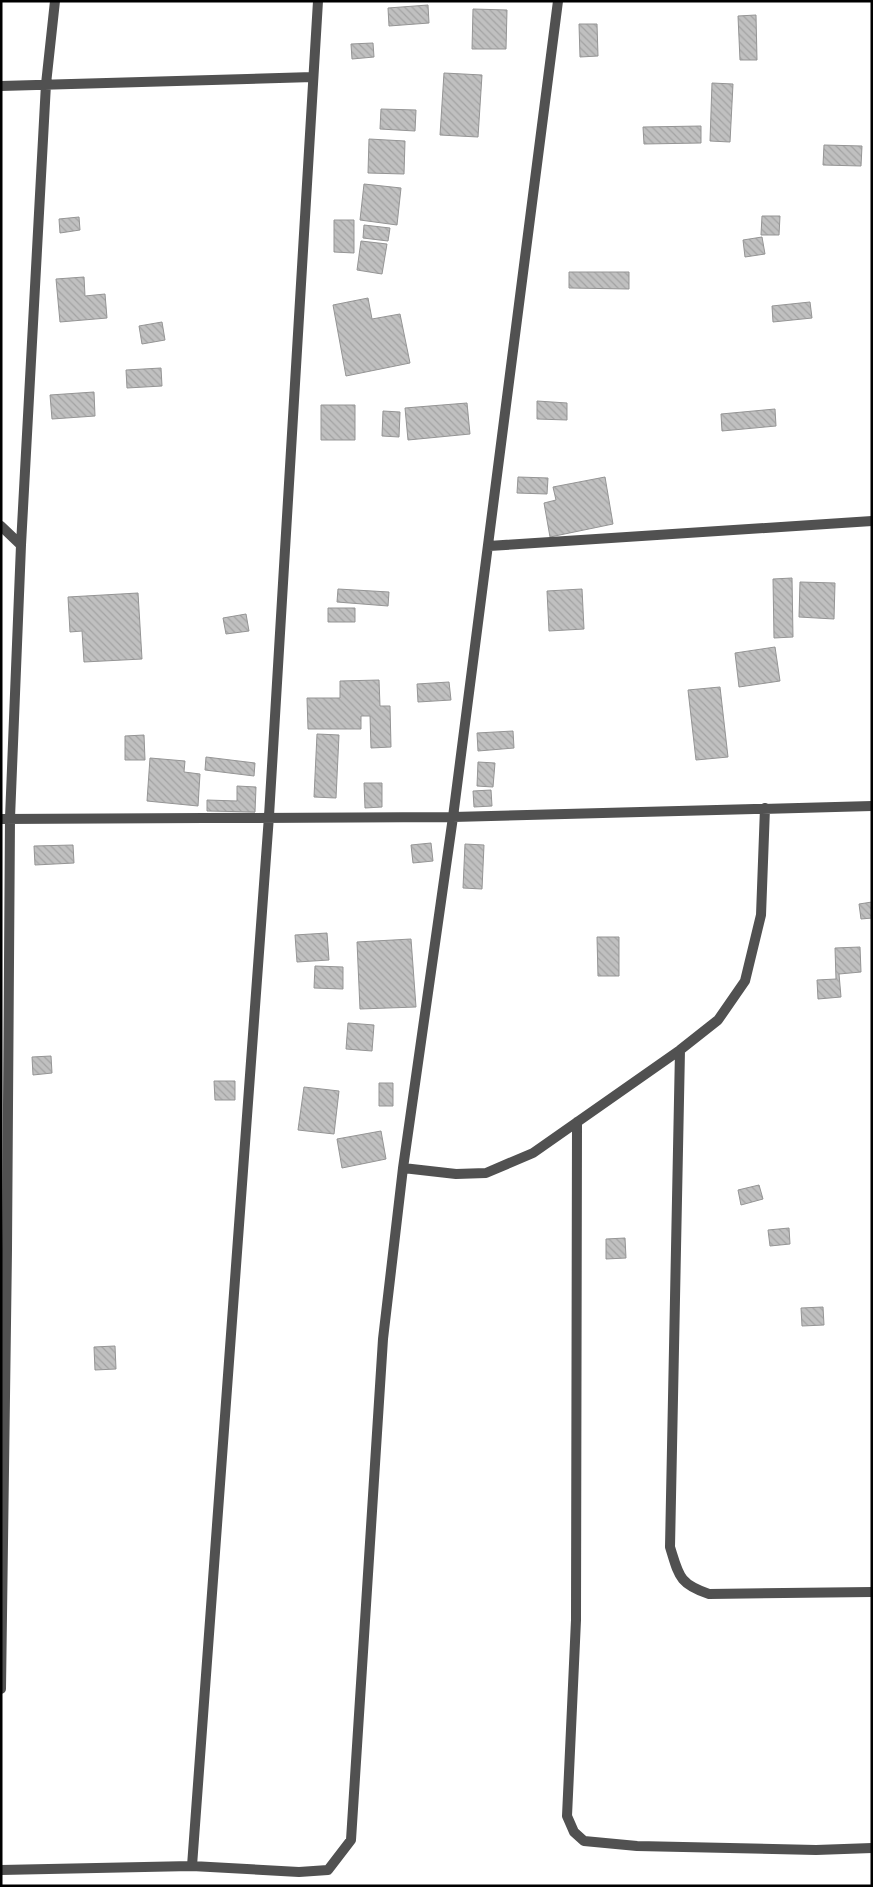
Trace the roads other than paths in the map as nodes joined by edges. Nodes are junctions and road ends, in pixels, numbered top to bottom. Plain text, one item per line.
1 (56, 1) edge
2 (318, 1) edge
3 (558, 1) edge
4 (313, 76) junction
5 (46, 84) junction
6 (1, 86) edge
7 (872, 521) edge
8 (1, 526) edge
9 (21, 545) junction
10 (489, 546) junction
11 (872, 806) edge
12 (765, 808) junction
13 (269, 816) junction
14 (453, 817) junction
15 (6, 818) edge
16 (680, 1050) junction
17 (577, 1122) junction
18 (403, 1168) junction
19 (4, 1250) edge
20 (872, 1592) edge
21 (1, 1689) edge
22 (872, 1848) edge
23 (192, 1866) junction
24 (1, 1870) edge

1 - 5 street
2 - 4 street
3 - 10 street
4 - 5 street
4 - 13 street
5 - 6 street
5 - 9 street
7 - 10 street
8 - 9 street
9 - 15 street
10 - 14 street
11 - 12 street
12 - 14 street
12 - 16 street
13 - 14 street
13 - 15 street
13 - 23 street
14 - 18 street
15 - 19 street
16 - 17 street
16 - 20 street
17 - 18 street
17 - 22 street
18 - 23 street
19 - 21 street
23 - 24 street

